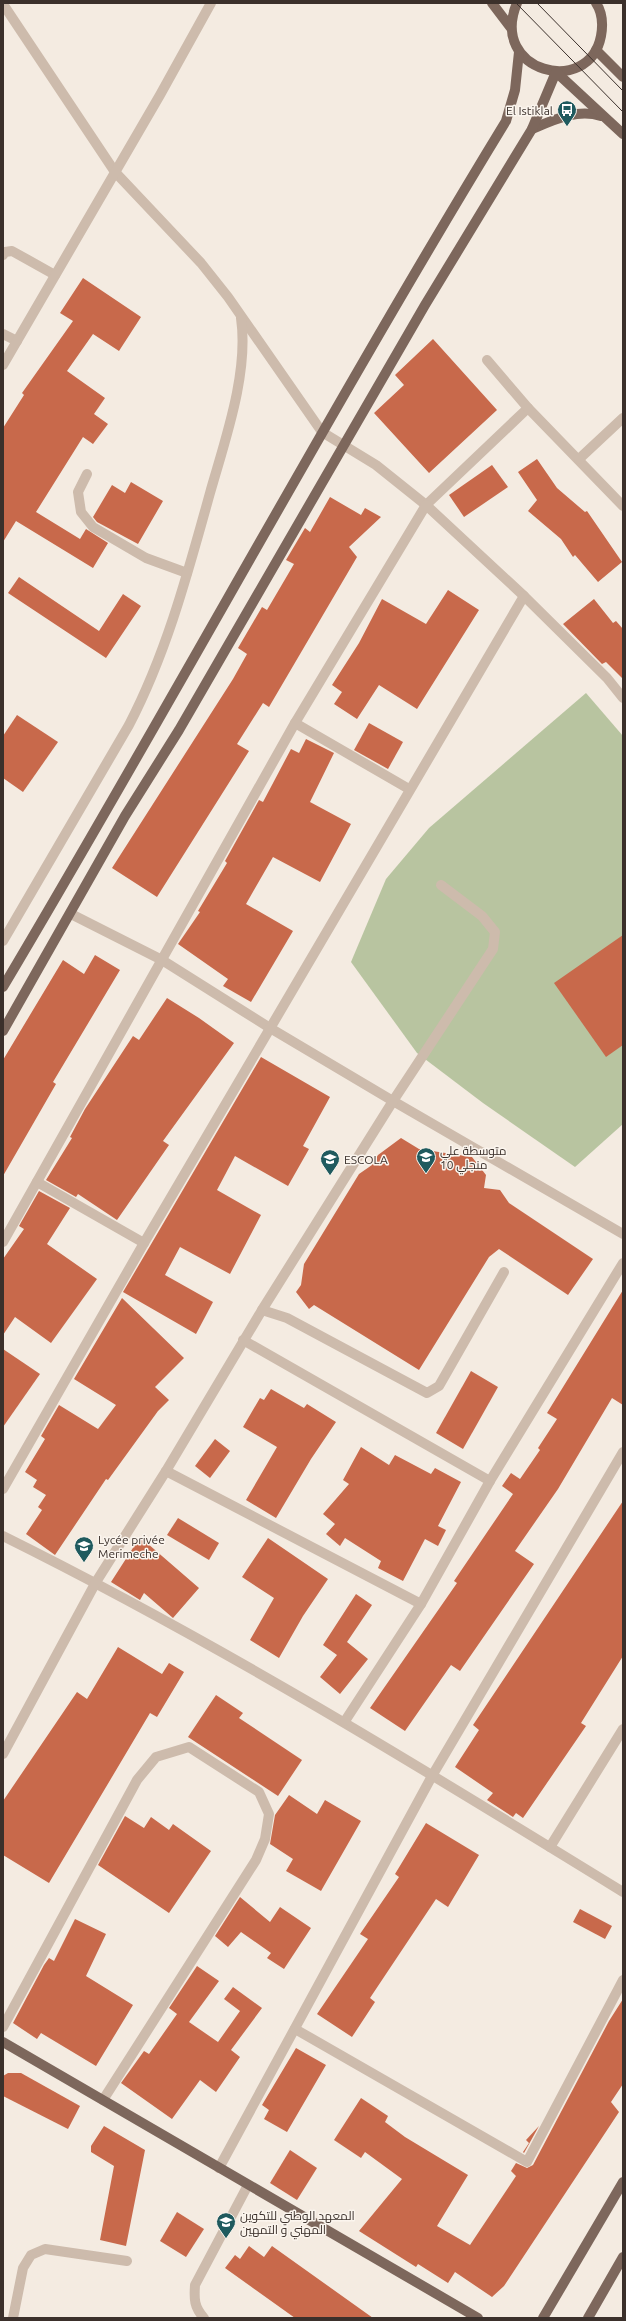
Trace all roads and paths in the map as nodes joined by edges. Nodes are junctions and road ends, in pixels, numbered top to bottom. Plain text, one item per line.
1 (211, 3) edge
2 (492, 3) edge
3 (517, 3) edge
4 (596, 3) edge
5 (3, 4) edge
6 (511, 28) junction
7 (596, 50) junction
8 (519, 52) junction
9 (556, 72) junction
10 (623, 77) edge
11 (603, 116) junction
12 (532, 129) junction
13 (623, 134) edge
14 (115, 172) junction
15 (3, 255) edge
16 (55, 276) junction
17 (241, 314) junction
18 (3, 334) edge
19 (17, 341) junction
20 (487, 360) dead end
21 (3, 365) edge
22 (528, 408) junction
23 (623, 418) edge
24 (322, 432) junction
25 (345, 446) junction
26 (579, 459) junction
27 (87, 474) dead end
28 (426, 505) junction
29 (623, 506) edge
30 (187, 573) junction
31 (524, 596) junction
32 (623, 698) edge
33 (295, 723) junction
34 (409, 789) junction
35 (441, 885) dead end
36 (71, 914) junction
37 (3, 941) edge
38 (162, 960) junction
39 (3, 987) edge
40 (270, 1028) junction
41 (3, 1031) edge
42 (393, 1101) junction
43 (37, 1182) junction
44 (623, 1234) edge
45 (3, 1242) edge
46 (144, 1243) junction
47 (623, 1263) edge
48 (504, 1272) dead end
49 (262, 1310) junction
50 (243, 1340) junction
51 (623, 1452) edge
52 (166, 1471) junction
53 (490, 1481) junction
54 (3, 1489) edge
55 (3, 1536) edge
56 (96, 1582) junction
57 (421, 1604) junction
58 (345, 1722) junction
59 (623, 1729) edge
60 (3, 1754) edge
61 (432, 1776) junction
62 (550, 1847) junction
63 (623, 1892) edge
64 (623, 1980) edge
65 (3, 2027) edge
66 (295, 2030) junction
67 (3, 2042) edge
68 (103, 2100) junction
69 (219, 2168) junction
70 (623, 2182) edge
71 (248, 2185) junction
72 (623, 2257) edge
73 (127, 2261) dead end
74 (13, 2318) edge
75 (204, 2318) edge
76 (478, 2318) edge
77 (543, 2318) edge
78 (588, 2318) edge

1 - 14 street
2 - 6 main road
3 - 6 main road
4 - 7 main road
5 - 14 street
6 - 8 main road
7 - 9 main road
7 - 10 main road
8 - 9 main road
8 - 24 main road
9 - 11 main road
9 - 12 main road
11 - 12 main road
11 - 13 main road
12 - 25 main road
14 - 16 street
14 - 17 street
15 - 16 street
16 - 19 street
17 - 24 street
17 - 30 street
18 - 19 street
19 - 21 street
20 - 22 street
22 - 26 street
22 - 28 street
23 - 26 street
24 - 25 street
24 - 39 main road
25 - 28 street
25 - 36 main road
26 - 29 street
27 - 30 street
28 - 31 street
28 - 33 street
30 - 37 street
31 - 32 street
31 - 34 street
33 - 34 street
33 - 38 street
34 - 40 street
35 - 42 street
36 - 38 street
36 - 41 main road
38 - 40 street
38 - 43 street
40 - 42 street
40 - 46 street
42 - 44 street
42 - 49 street
43 - 45 street
43 - 46 street
46 - 54 street
47 - 53 street
48 - 49 street
49 - 50 street
50 - 52 street
50 - 53 street
51 - 61 street
52 - 56 street
52 - 57 street
53 - 57 street
55 - 56 street
56 - 58 street
56 - 60 street
57 - 58 street
58 - 61 street
59 - 62 street
61 - 62 street
61 - 66 street
62 - 63 street
64 - 66 street
65 - 68 street
66 - 69 street
67 - 68 main road
68 - 69 main road
69 - 71 main road
70 - 77 main road
71 - 75 street
71 - 76 main road
72 - 78 main road
73 - 74 street

